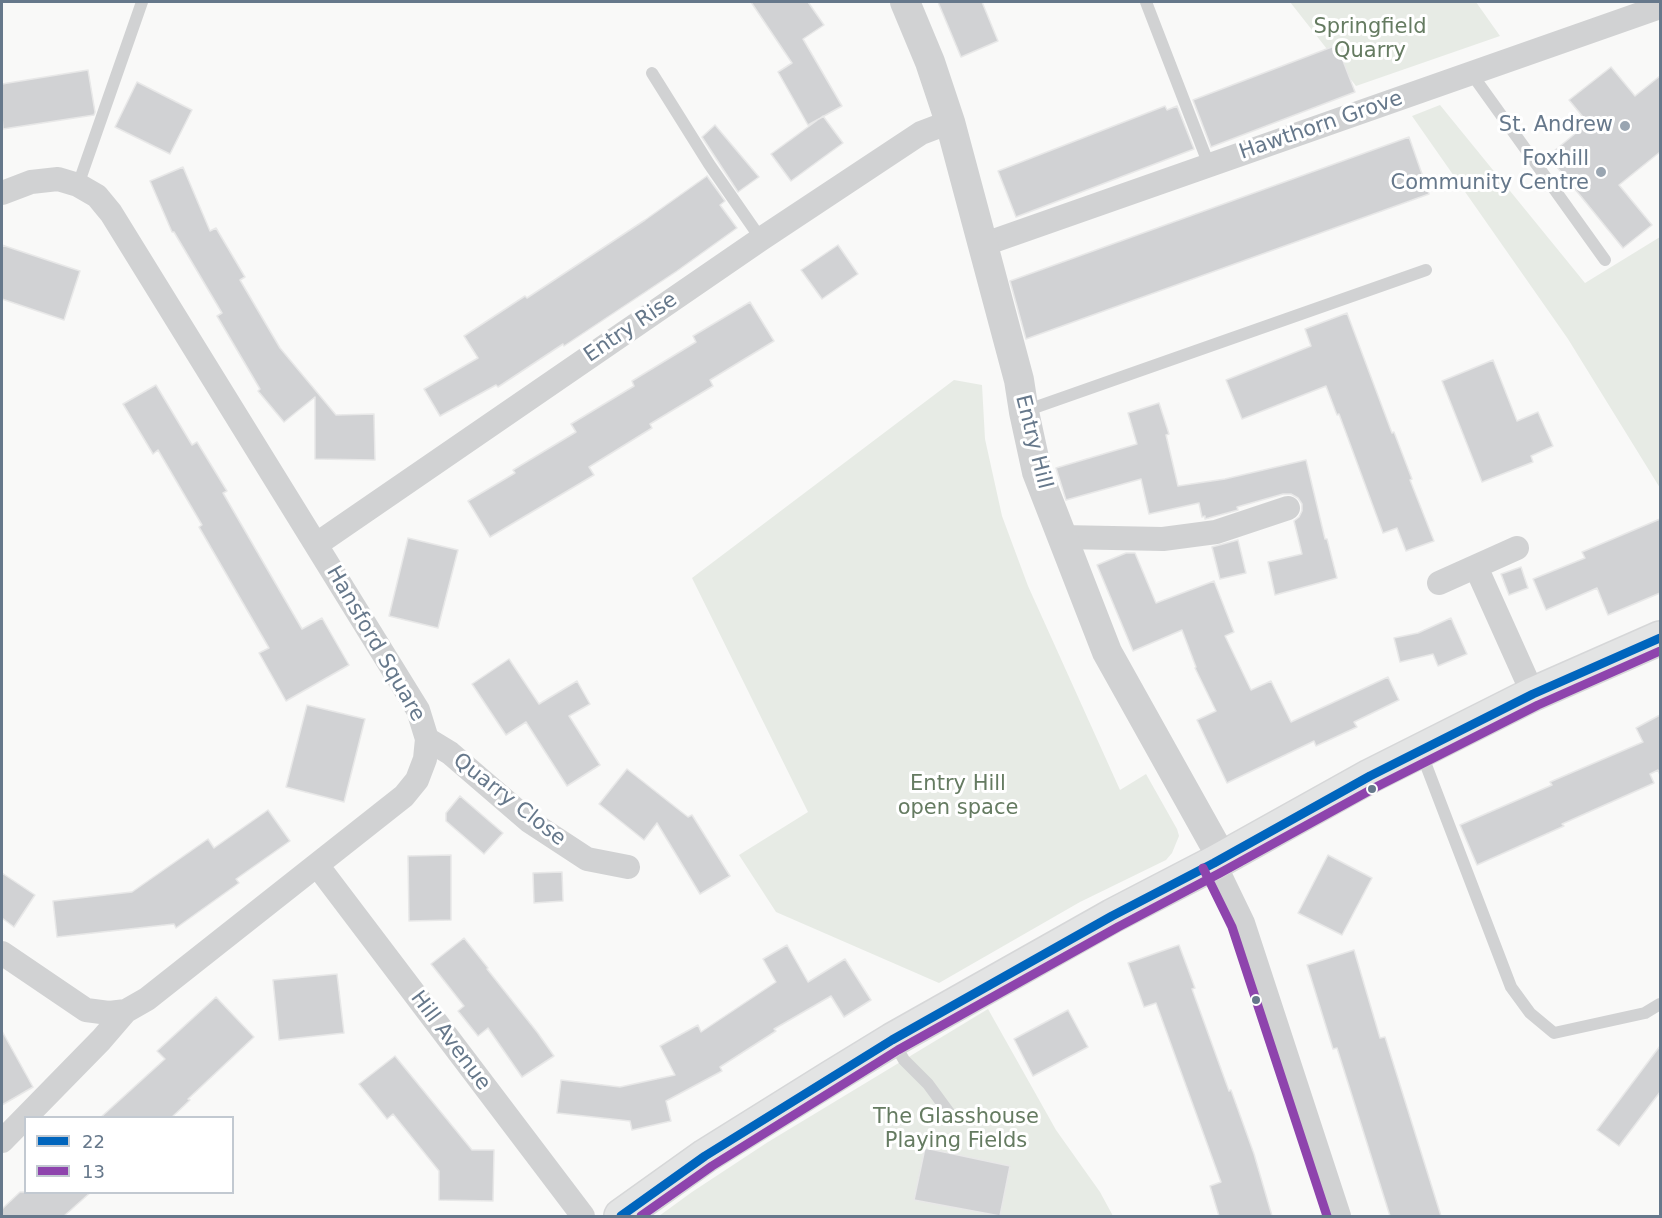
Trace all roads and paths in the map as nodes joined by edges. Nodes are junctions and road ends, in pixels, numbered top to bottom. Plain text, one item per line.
1 (142, 2) edge
2 (905, 2) edge
3 (1146, 2) edge
4 (1660, 7) edge
5 (652, 73) dead end
6 (1471, 73) junction
7 (950, 122) junction
8 (1209, 165) junction
9 (78, 184) junction
10 (2, 193) edge
11 (761, 239) junction
12 (982, 245) junction
13 (1605, 260) dead end
14 (1426, 270) dead end
15 (1024, 412) junction
16 (1288, 508) dead end
17 (1062, 537) junction
18 (317, 544) junction
19 (1517, 548) dead end
20 (1476, 567) junction
21 (1439, 584) dead end
22 (1660, 638) edge
23 (1533, 694) junction
24 (427, 739) junction
25 (1420, 751) junction
26 (1218, 861) junction
27 (317, 865) junction
28 (628, 867) dead end
29 (2, 953) edge
30 (1660, 1004) edge
31 (126, 1011) junction
32 (892, 1040) junction
33 (950, 1114) dead end
34 (27, 1116) edge
35 (24, 1119) edge
36 (2, 1141) edge
37 (584, 1216) edge
38 (621, 1216) edge
39 (1340, 1216) edge

1 - 9 lane
2 - 7 street, Entry Hill
3 - 8 lane
4 - 6 street, Hawthorn Grove
5 - 11 lane
6 - 8 street, Hawthorn Grove
6 - 13 lane
7 - 11 street, Entry Rise
7 - 12 street, Entry Hill
8 - 12 street, Hawthorn Grove
9 - 10 street, Hansford Square
9 - 18 street, Hansford Square
11 - 18 street, Entry Rise
12 - 15 street, Entry Hill
14 - 15 lane
15 - 17 street, Entry Hill
16 - 17 street
17 - 26 street, Entry Hill
18 - 24 street, Hansford Square
19 - 20 street
20 - 21 street
20 - 23 street
22 - 23 main road
23 - 25 main road
24 - 27 street, Hansford Square
24 - 28 street, Quarry Close
25 - 26 main road
25 - 30 lane
26 - 32 main road
26 - 39 street
27 - 31 street, Hansford Square
27 - 37 street, Hill Avenue
29 - 31 street
31 - 34 street
32 - 33 lane
32 - 38 main road
35 - 36 street

